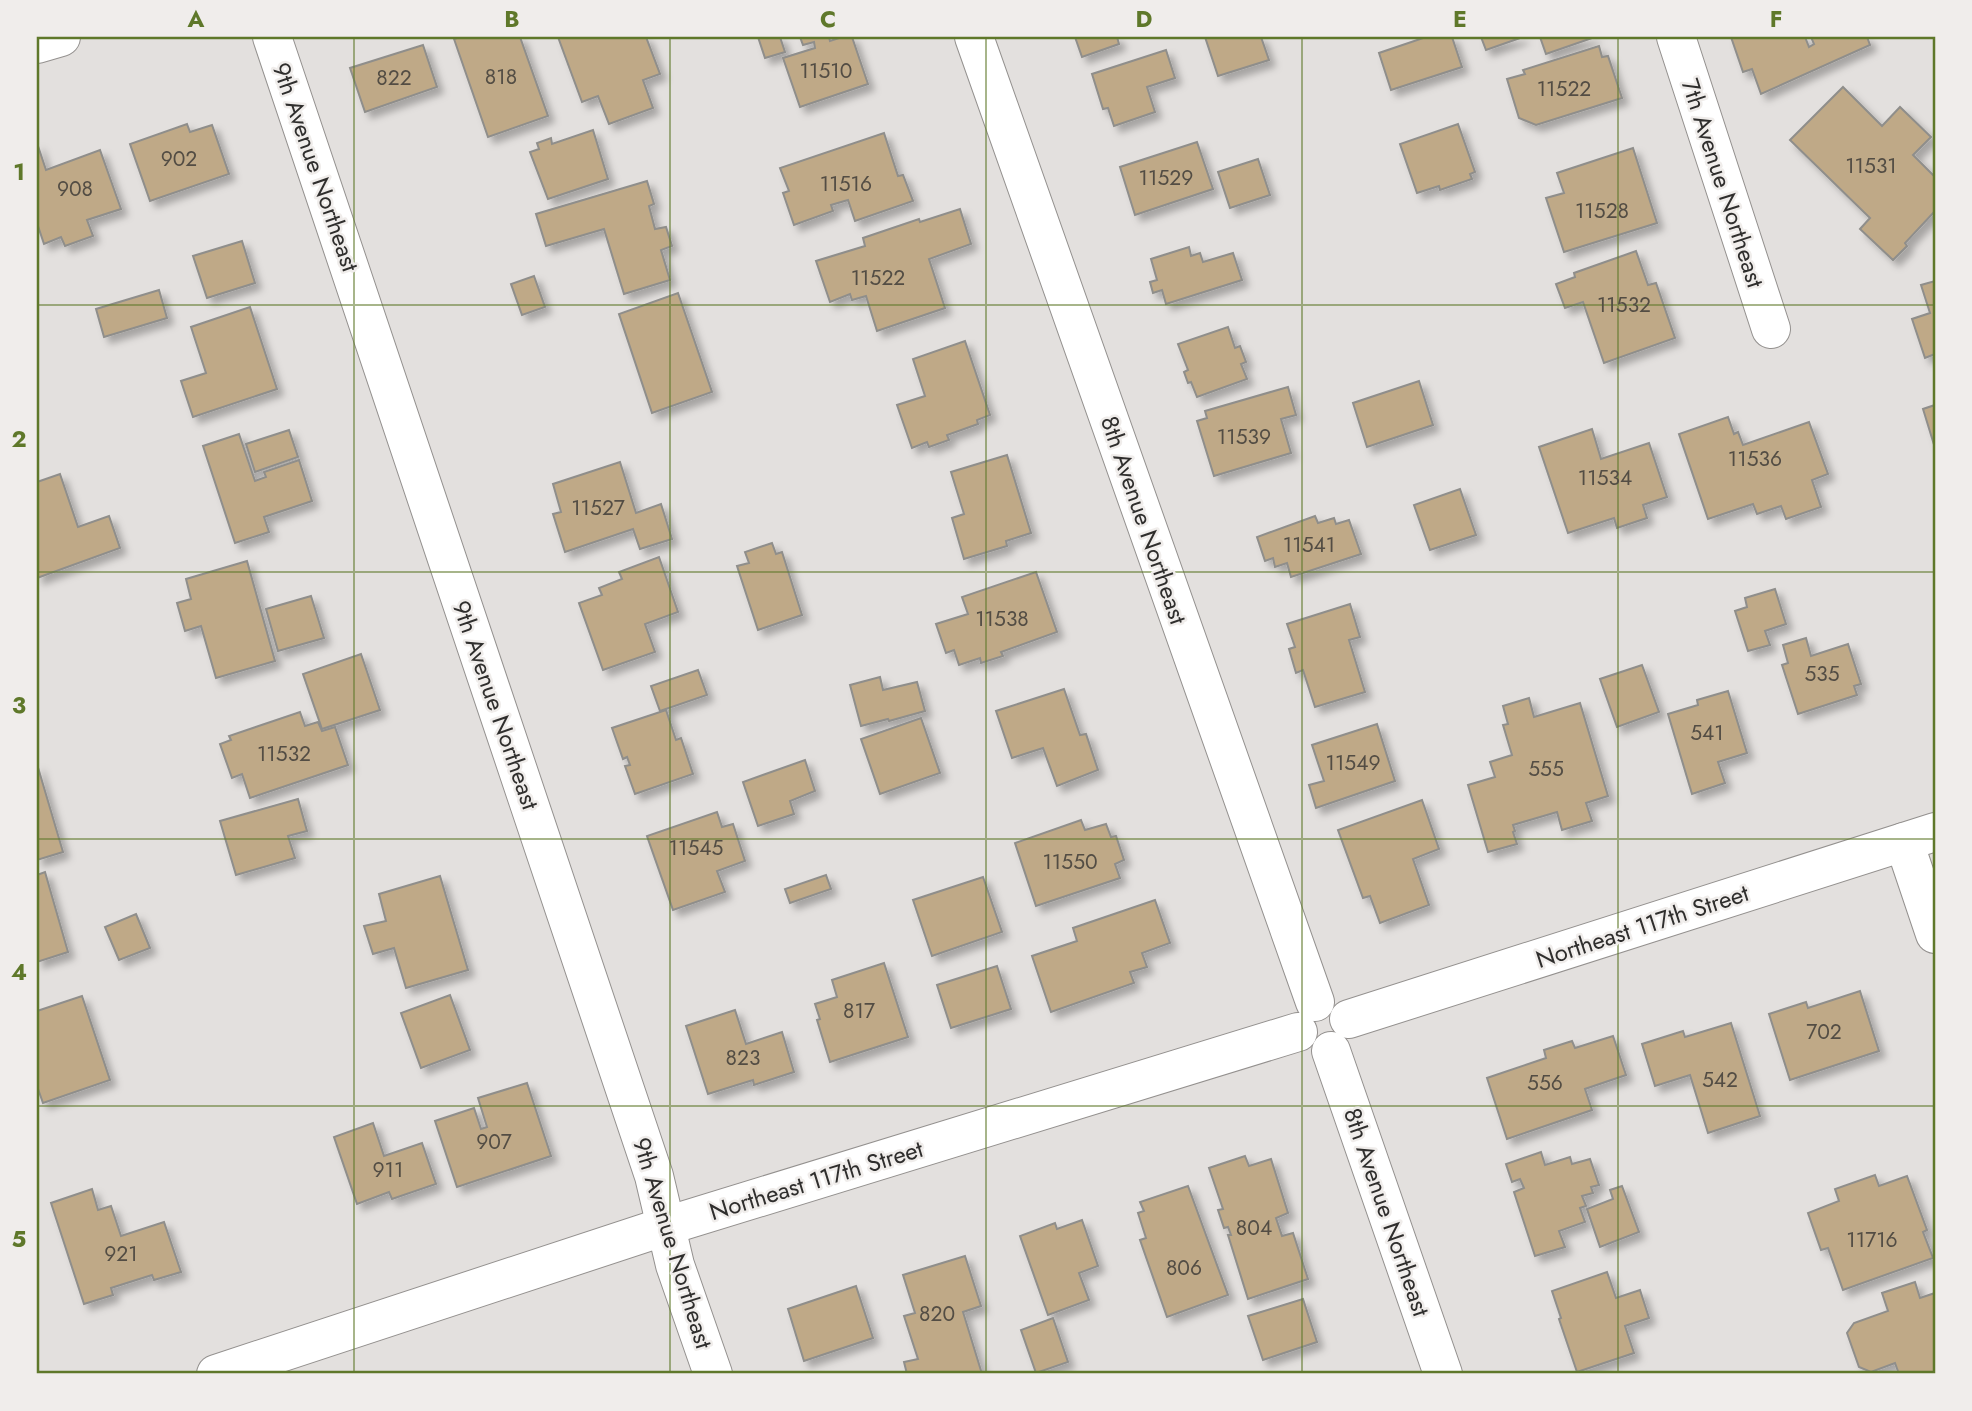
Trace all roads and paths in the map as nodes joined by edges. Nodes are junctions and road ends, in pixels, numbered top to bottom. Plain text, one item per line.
1 (61, 37) edge
2 (272, 37) edge
3 (974, 37) edge
4 (1676, 37) edge
5 (37, 44) edge
6 (1770, 329) dead end
7 (1919, 837) edge
8 (1935, 934) edge
9 (1307, 1017) junction
10 (1340, 1035) junction
11 (666, 1226) junction
12 (216, 1374) edge
13 (713, 1374) edge
14 (1443, 1374) edge

1 - 5 street
2 - 11 street, 9th Avenue Northeast
3 - 9 street, 8th Avenue Northeast
4 - 6 street, 7th Avenue Northeast
7 - 8 street
7 - 10 street, Northeast 117th Street
9 - 10 street
9 - 11 street, Northeast 117th Street
10 - 14 street, 8th Avenue Northeast
11 - 12 street, Northeast 117th Street
11 - 13 street, 9th Avenue Northeast

